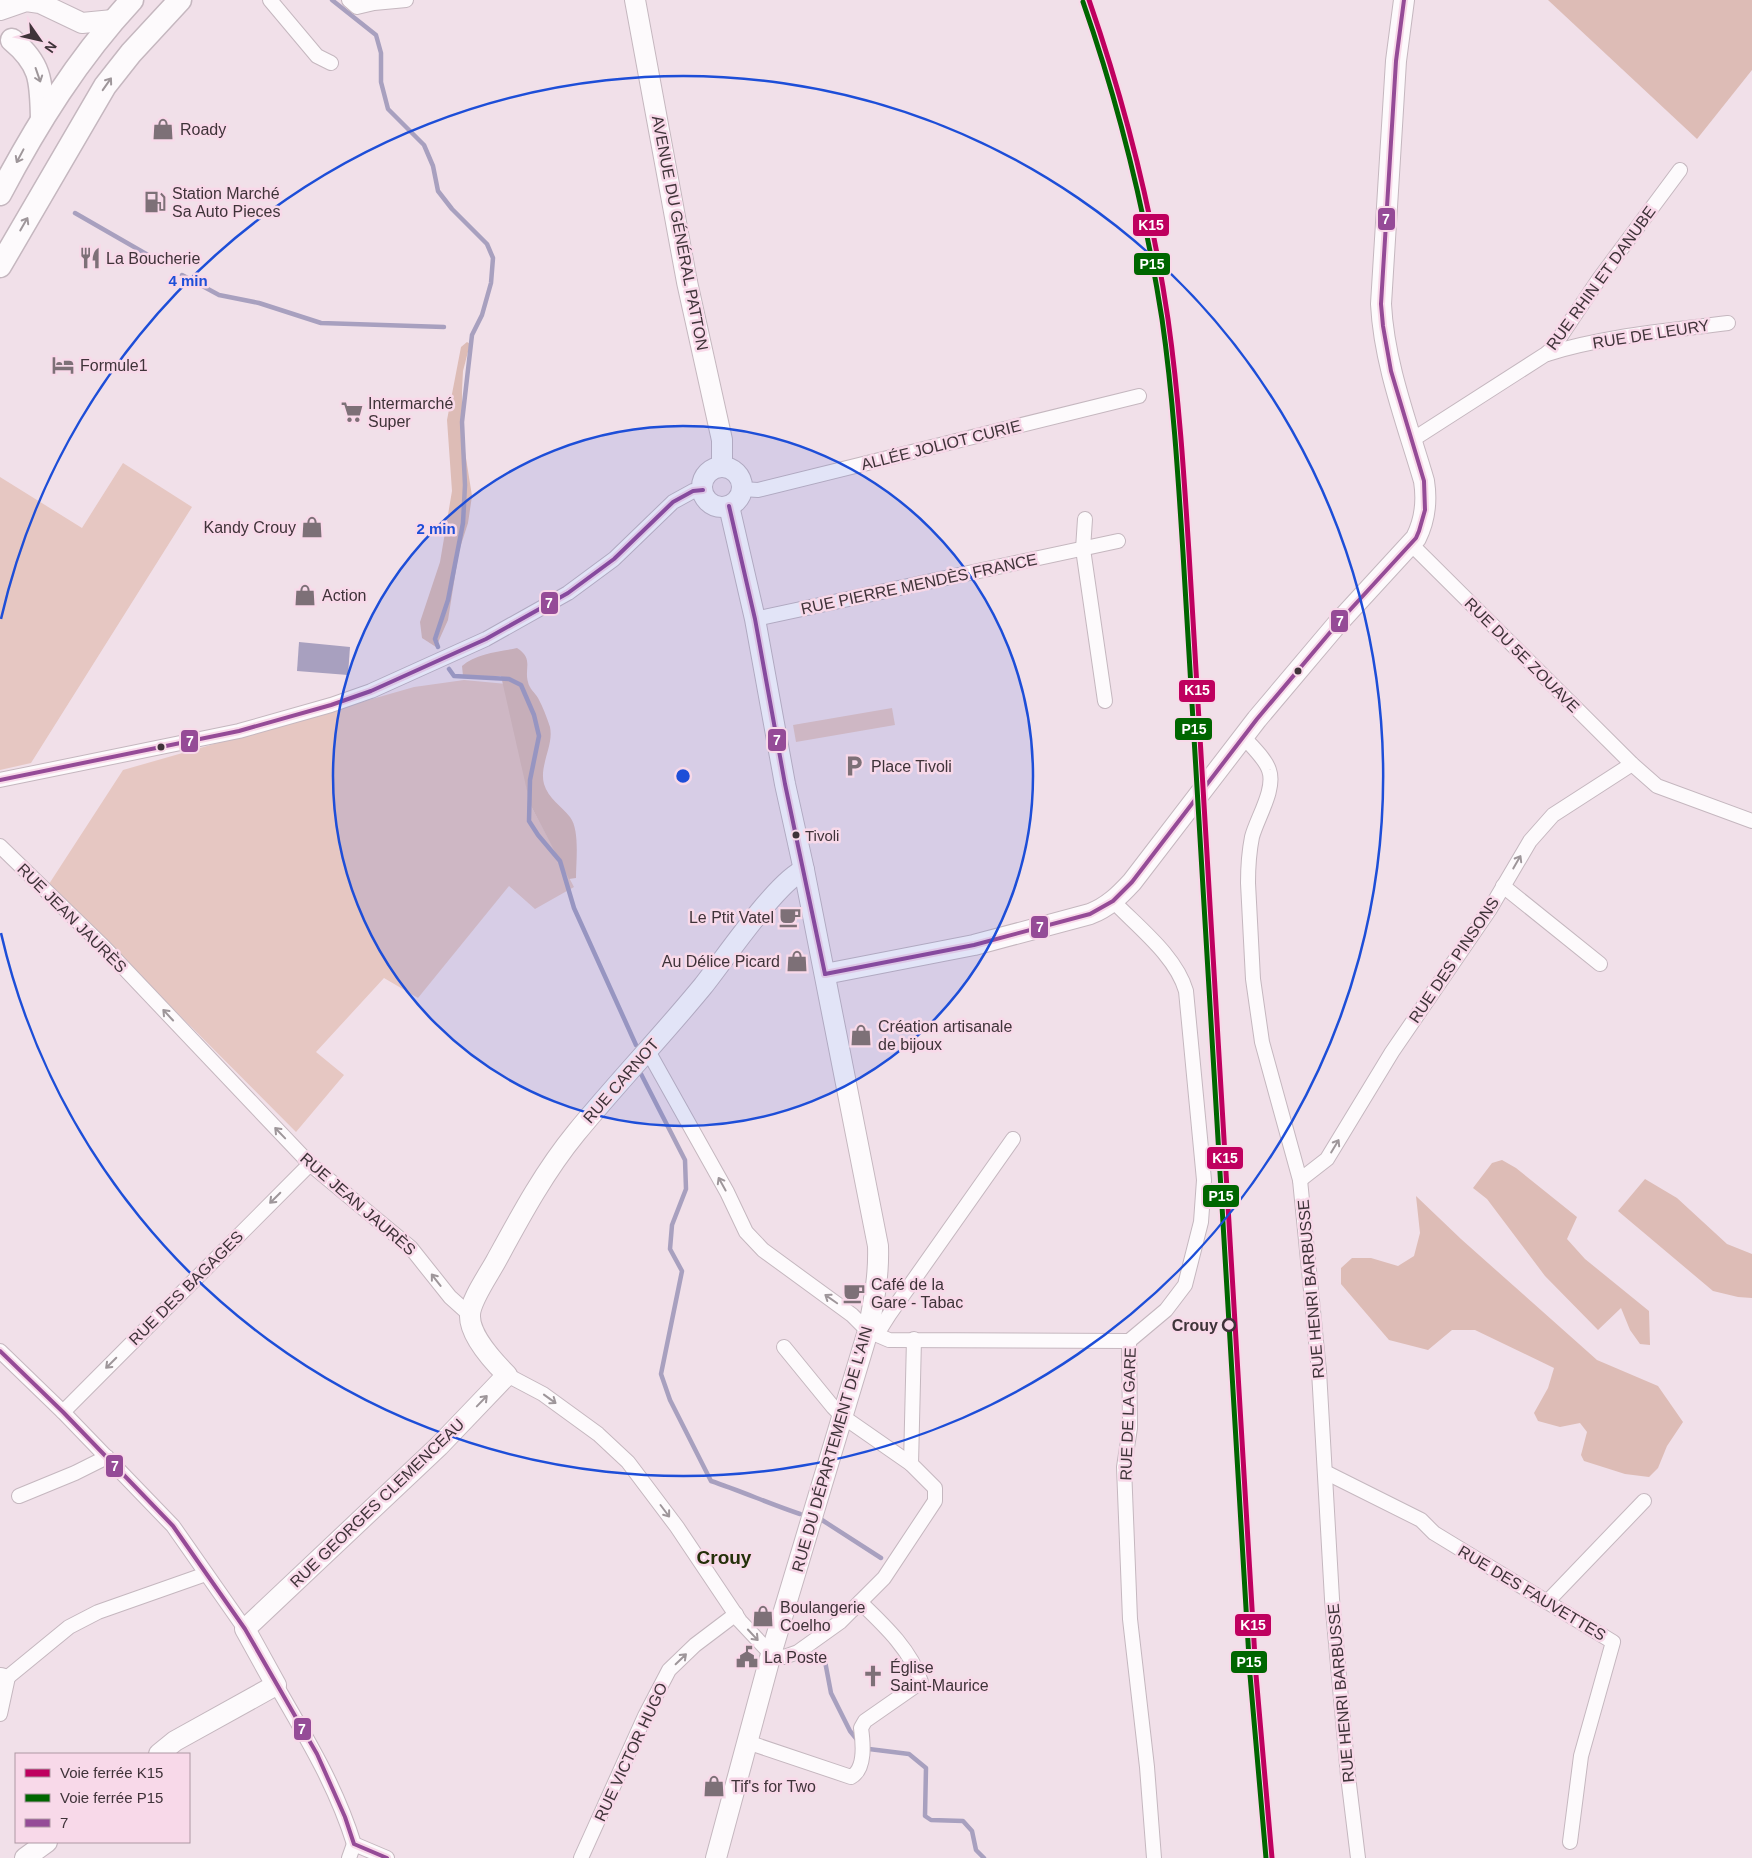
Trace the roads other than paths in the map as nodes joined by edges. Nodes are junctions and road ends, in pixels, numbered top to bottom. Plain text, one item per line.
1 (132, 0) edge
2 (180, 0) edge
3 (270, 0) edge
4 (350, 0) edge
5 (406, 0) edge
6 (635, 0) edge
7 (1404, 0) edge
8 (376, 2) edge
9 (0, 10) edge
10 (113, 20) junction
11 (6, 38) edge
12 (331, 62) dead end
13 (42, 119) junction
14 (1680, 170) dead end
15 (0, 194) edge
16 (0, 266) edge
17 (1728, 322) dead end
18 (1546, 354) junction
19 (1139, 396) dead end
20 (1412, 440) junction
21 (722, 467) junction
22 (742, 489) junction
23 (703, 490) junction
24 (729, 506) junction
25 (1085, 519) dead end
26 (1118, 541) dead end
27 (1412, 545) junction
28 (1083, 549) junction
29 (755, 619) junction
30 (1105, 701) dead end
31 (1244, 736) junction
32 (1632, 764) junction
33 (0, 780) edge
34 (1752, 821) edge
35 (0, 846) edge
36 (804, 870) junction
37 (1504, 886) junction
38 (1113, 902) junction
39 (1600, 964) dead end
40 (825, 974) junction
41 (648, 1051) junction
42 (1013, 1139) dead end
43 (310, 1164) junction
44 (1300, 1180) junction
45 (470, 1315) junction
46 (872, 1332) junction
47 (914, 1339) junction
48 (1129, 1341) junction
49 (784, 1347) dead end
50 (0, 1351) edge
51 (507, 1375) junction
52 (63, 1412) junction
53 (842, 1416) junction
54 (107, 1457) junction
55 (911, 1464) junction
56 (1325, 1472) junction
57 (20, 1496) dead end
58 (1644, 1501) dead end
59 (206, 1574) junction
60 (860, 1602) junction
61 (1546, 1602) junction
62 (736, 1614) junction
63 (245, 1629) junction
64 (771, 1654) junction
65 (4, 1676) edge
66 (276, 1685) junction
67 (0, 1714) edge
68 (747, 1742) junction
69 (160, 1753) edge
70 (1570, 1842) dead end
71 (45, 1843) edge
72 (354, 1844) junction
73 (25, 1858) edge
74 (348, 1858) edge
75 (387, 1858) edge
76 (582, 1858) edge
77 (716, 1858) edge
78 (1154, 1858) edge
79 (1358, 1858) edge

1 - 10 main road
16 -> 2 main road
3 - 12 street
4 - 8 street
5 - 8 street
6 - 21 main road, AVENUE DU GÉNÉRAL PATTON
7 - 20 main road
9 - 10 main road
10 - 13 main road
11 -> 13 main road
13 -> 15 main road
14 - 18 street, RUE RHIN ET DANUBE
17 - 18 street, RUE DE LEURY
18 - 20 street, RUE RHIN ET DANUBE
19 - 22 street, ALLÉE JOLIOT CURIE
20 - 27 main road
21 - 22 main road
21 - 23 main road
22 - 24 main road
23 - 24 main road
23 - 33 street
24 - 29 main road
25 - 28 street
26 - 28 street, RUE PIERRE MENDÈS FRANCE
27 - 31 main road
27 - 32 street, RUE DU 5E ZOUAVE
28 - 29 street, RUE PIERRE MENDÈS FRANCE
28 - 30 street
29 - 36 main road
31 - 38 main road
31 - 44 street, RUE HENRI BARBUSSE
32 - 34 street, RUE DU 5E ZOUAVE
37 -> 32 street, RUE DES PINSONS
43 -> 35 street, RUE JEAN JAURÈS
36 - 40 main road
36 - 41 main road, RUE CARNOT
37 - 39 street
44 -> 37 street, RUE DES PINSONS
38 - 40 main road
38 - 48 street, RUE DE LA GARE
40 - 46 main road, RUE DU DÉPARTEMENT DE L'AIN
41 - 45 main road, RUE CARNOT
46 -> 41 street
42 - 46 street
45 -> 43 street, RUE JEAN JAURÈS
43 -> 52 street, RUE DES BAGAGES
44 - 56 street, RUE HENRI BARBUSSE
45 - 51 main road
46 - 47 street
46 - 53 main road, RUE DU DÉPARTEMENT DE L'AIN
47 - 48 street
47 - 55 street
48 - 78 street, RUE DE LA GARE
49 - 53 street
50 - 52 street
51 -> 62 street
63 -> 51 main road, RUE GEORGES CLEMENCEAU
52 - 54 street
53 - 55 street
53 - 64 main road, RUE DU DÉPARTEMENT DE L'AIN
54 - 57 street
54 - 59 street
55 - 60 street
56 - 61 street, RUE DES FAUVETTES
56 - 79 street, RUE HENRI BARBUSSE
58 - 61 street
59 - 63 street
59 - 65 street
60 - 64 street
60 - 68 street
61 - 70 street, RUE DES FAUVETTES
62 -> 64 street
76 -> 62 street, RUE VICTOR HUGO
63 - 66 main road
64 - 68 main road, RUE DU DÉPARTEMENT DE L'AIN
65 - 67 street
66 - 69 main road
66 - 72 street
68 - 77 main road, RUE DU DÉPARTEMENT DE L'AIN
71 - 73 main road
72 - 74 street
72 - 75 street

